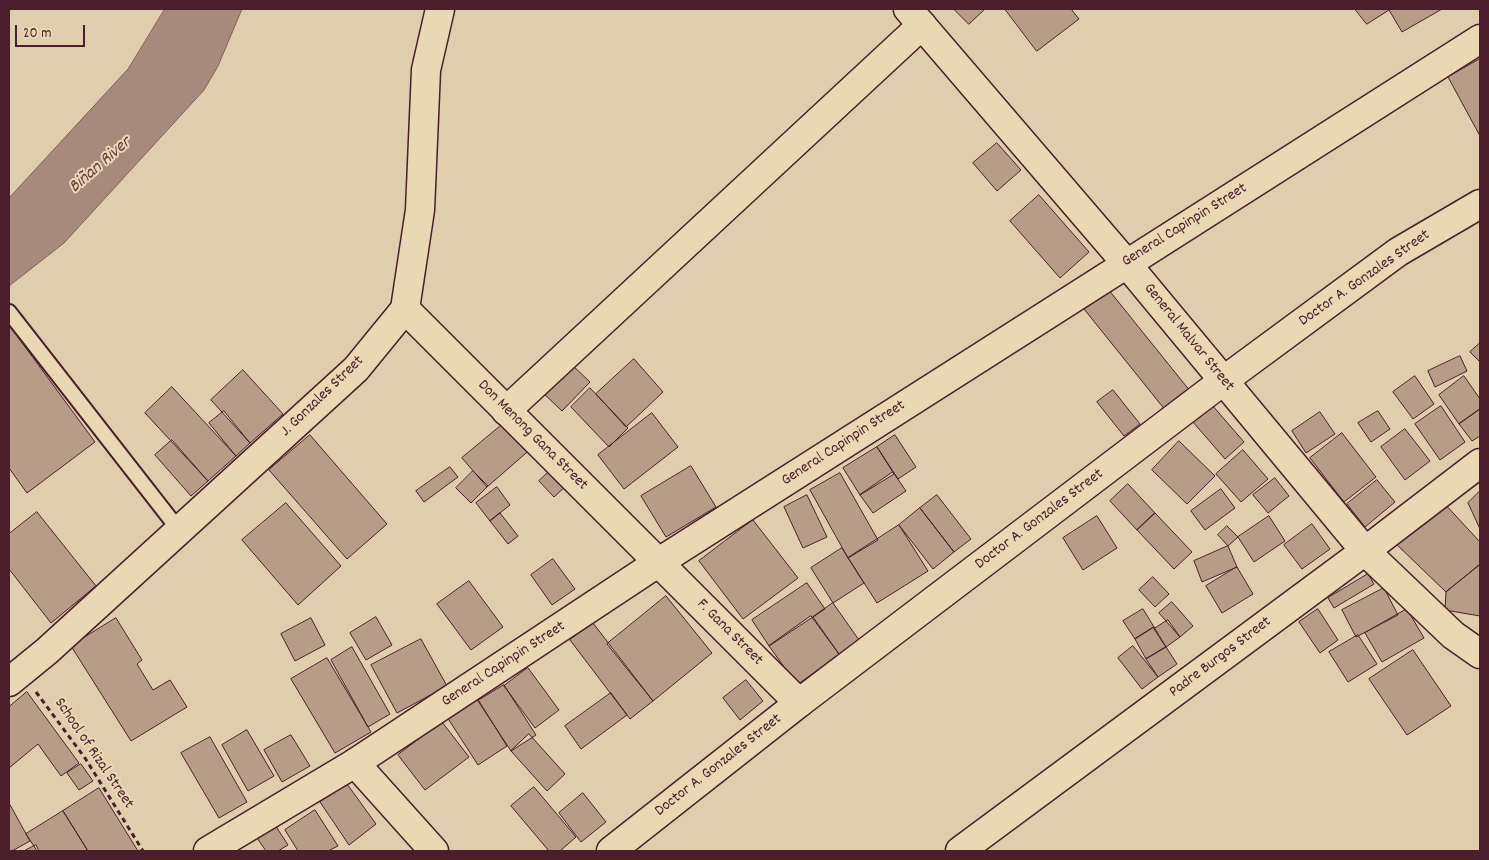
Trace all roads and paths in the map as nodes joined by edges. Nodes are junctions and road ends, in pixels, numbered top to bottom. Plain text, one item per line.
1 (440, 9) edge
2 (915, 17) edge
3 (1480, 39) edge
4 (1480, 204) edge
5 (1126, 263) junction
6 (405, 309) junction
7 (9, 312) edge
8 (1222, 380) junction
9 (506, 411) junction
10 (1480, 463) edge
11 (179, 530) junction
12 (1365, 551) junction
13 (659, 562) junction
14 (1480, 654) edge
15 (15, 677) edge
16 (799, 703) junction
17 (355, 763) junction
18 (143, 851) edge
19 (208, 851) edge
20 (434, 851) edge
21 (611, 851) edge
22 (960, 851) edge

1 - 6 street
2 - 5 street, General Malvar Street
2 - 9 street
3 - 5 street, General Capinpin Street
4 - 8 street, Doctor A. Gonzales Street
5 - 8 street, General Malvar Street
5 - 13 street, General Capinpin Street
6 - 9 street, Don Menong Gana Street
6 - 11 street, J. Gonzales Street
7 - 11 lane
8 - 12 street, General Malvar Street
8 - 16 street, Doctor A. Gonzales Street
9 - 13 street, Don Menong Gana Street
10 - 12 street, Padre Burgos Street
11 - 15 street, J. Gonzales Street
12 - 14 street, General Malvar Street
12 - 22 street, Padre Burgos Street
13 - 16 street, F. Gana Street
13 - 17 street, General Capinpin Street
15 - 18 path, School of Rizal Street
16 - 21 street, Doctor A. Gonzales Street
17 - 19 street, General Capinpin Street
17 - 20 street

